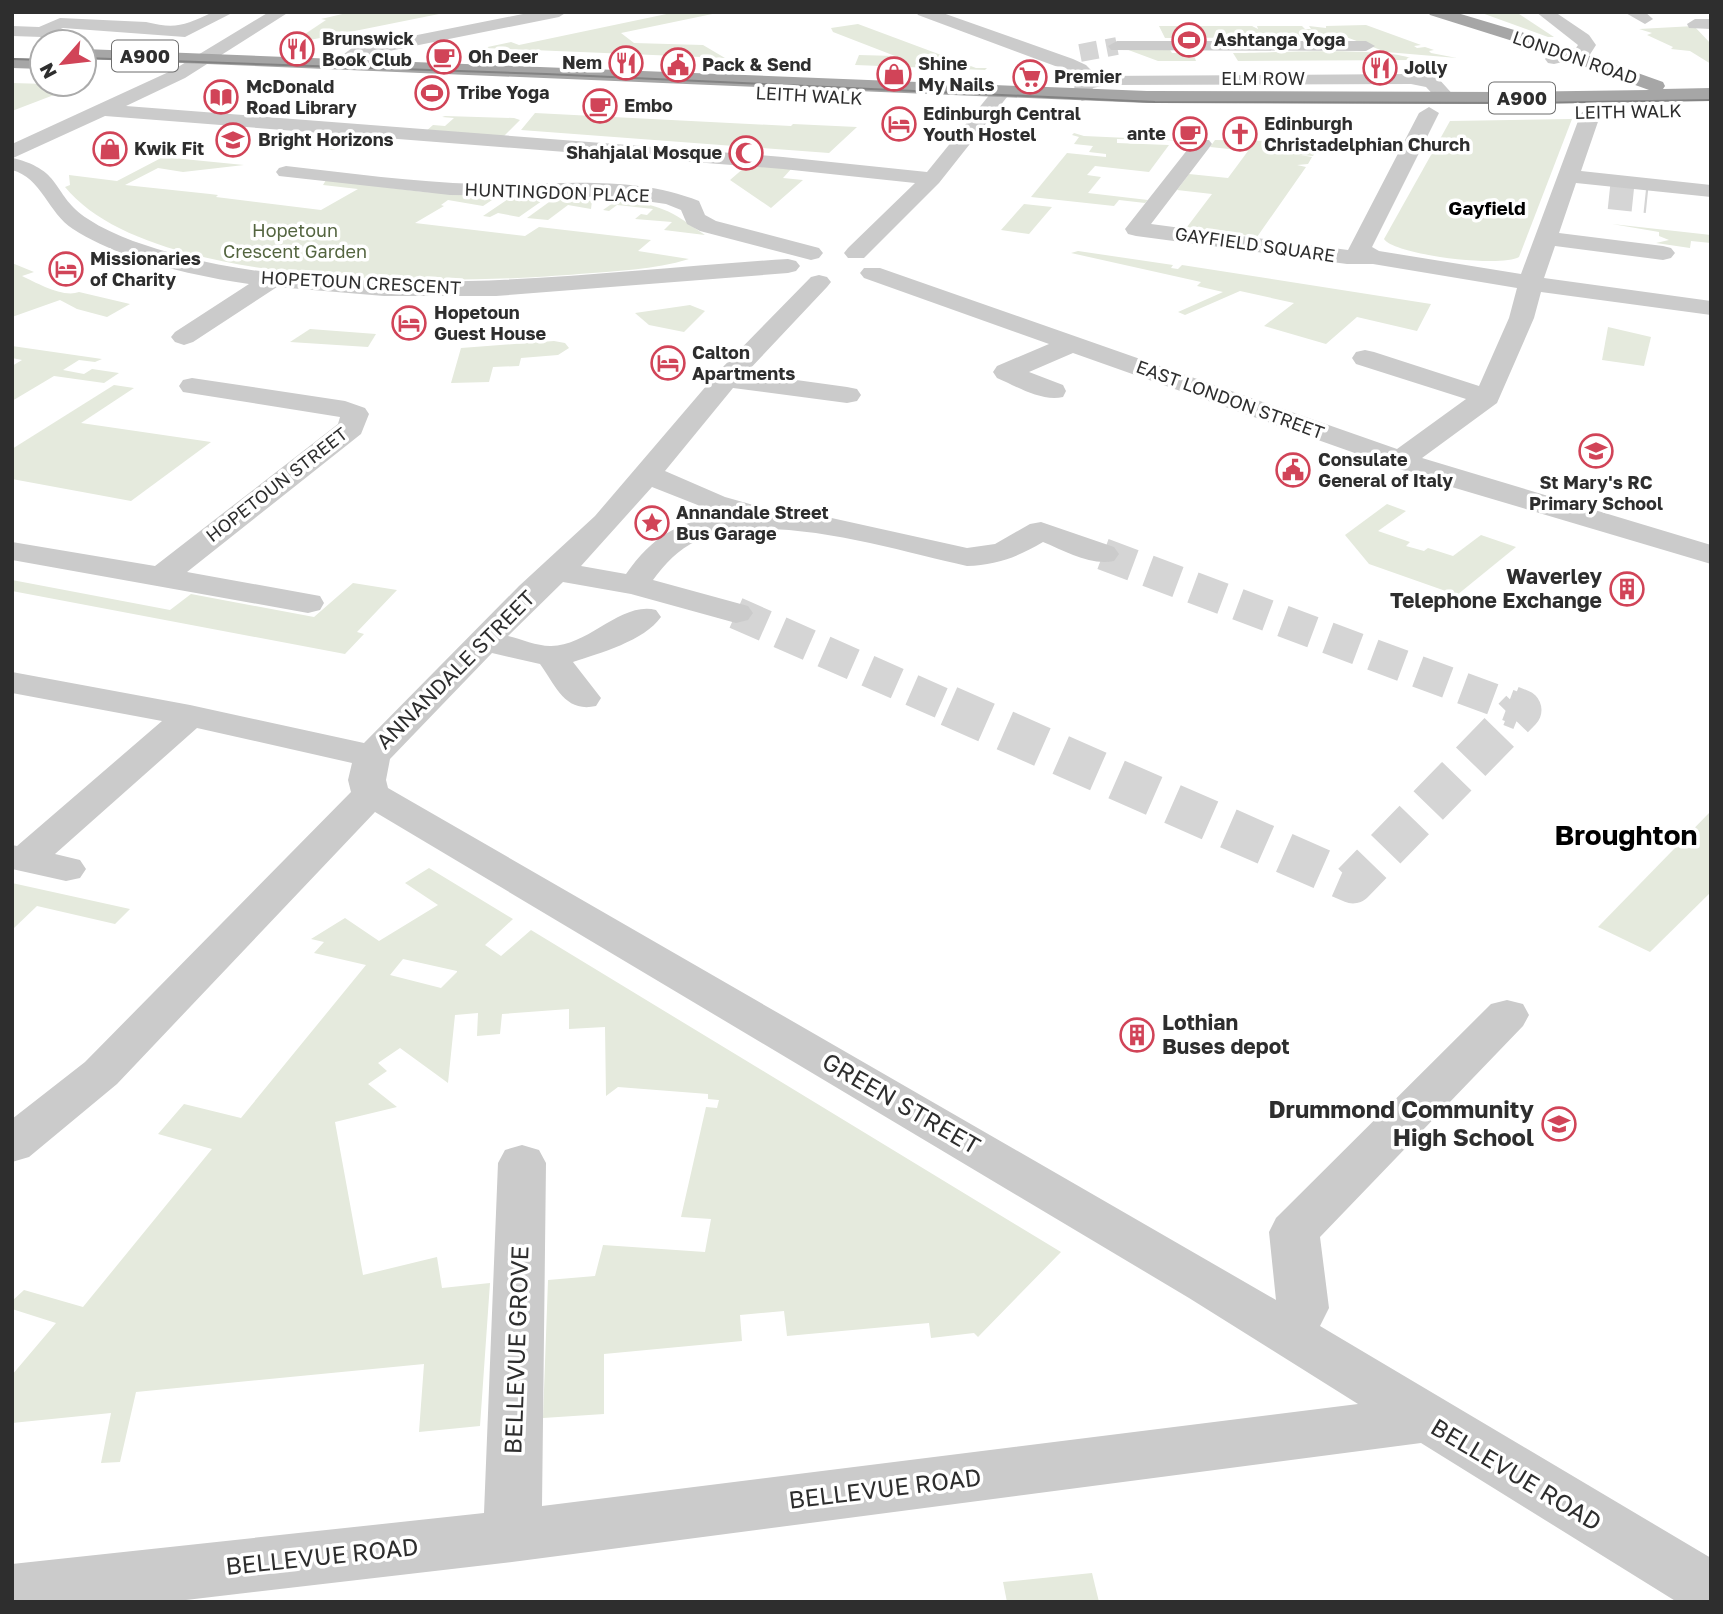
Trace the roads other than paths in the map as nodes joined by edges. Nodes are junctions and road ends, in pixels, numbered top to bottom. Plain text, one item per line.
1 (226, 12) edge
2 (272, 12) edge
3 (1436, 12) edge
4 (1544, 12) edge
5 (281, 13) edge
6 (551, 13) edge
7 (936, 14) edge
8 (1472, 24) junction
9 (12, 31) edge
10 (1117, 46) tunnel mouth
11 (1366, 46) dead end
12 (98, 54) edge
13 (1574, 56) junction
14 (206, 58) junction
15 (345, 59) junction
16 (1555, 59) junction
17 (98, 67) edge
18 (186, 70) junction
19 (1084, 75) junction
20 (1678, 94) junction
21 (1642, 95) junction
22 (998, 97) junction
23 (1708, 105) edge
24 (102, 110) junction
25 (438, 113) dead end
26 (1429, 113) junction
27 (1589, 120) junction
28 (520, 125) dead end
29 (414, 135) junction
30 (503, 142) junction
31 (1202, 144) dead end
32 (12, 152) edge
33 (12, 164) edge
34 (286, 172) dead end
35 (932, 179) junction
36 (1566, 184) junction
37 (1711, 191) edge
38 (1609, 197) tunnel mouth
39 (1647, 201) tunnel mouth
40 (1676, 204) dead end
41 (1547, 238) junction
42 (1663, 253) dead end
43 (1373, 257) junction
44 (842, 271) junction
45 (272, 280) junction
46 (1530, 283) junction
47 (1711, 308) edge
48 (184, 337) dead end
49 (1071, 344) junction
50 (1365, 358) dead end
51 (301, 373) dead end
52 (727, 379) junction
53 (192, 386) dead end
54 (1053, 391) dead end
55 (847, 395) dead end
56 (268, 397) junction
57 (1487, 397) junction
58 (1400, 460) junction
59 (648, 474) junction
60 (768, 519) junction
61 (12, 551) edge
62 (1103, 554) tunnel mouth
63 (1711, 555) edge
64 (558, 572) junction
65 (161, 577) junction
66 (639, 601) junction
67 (308, 603) dead end
68 (736, 613) tunnel mouth
69 (484, 641) junction
70 (552, 657) junction
71 (12, 682) edge
72 (583, 698) dead end
73 (190, 716) junction
74 (371, 775) junction
75 (19, 858) edge
76 (66, 869) dead end
77 (1507, 1015) dead end
78 (13, 1143) edge
79 (522, 1163) dead end
80 (1286, 1332) junction
81 (1428, 1419) junction
82 (512, 1536) junction
83 (1711, 1590) edge
84 (12, 1592) edge

1 - 9 street
2 - 5 street
3 - 8 main road, LONDON ROAD
4 - 13 street
5 - 14 street
6 - 15 street
7 - 19 street
8 - 13 main road, LONDON ROAD
8 - 16 main road, LONDON ROAD
10 - 11 street
12 - 14 main road, LEITH WALK / A900
13 - 16 street
13 - 20 main road, LONDON ROAD
14 - 15 main road, LEITH WALK / A900
14 - 18 street
15 - 22 main road, LEITH WALK / A900
16 - 21 main road, LONDON ROAD
17 - 18 main road, LEITH WALK / A900
18 - 22 main road, LEITH WALK / A900
18 - 24 street
19 - 21 main road, LEITH WALK / A900
19 - 22 main road, LEITH WALK / A900
20 - 21 main road, LEITH WALK / A900
20 - 23 main road, A900
21 - 23 main road, LONDON ROAD
22 - 26 main road, LEITH WALK / A900
22 - 35 street, ANNANDALE STREET
23 - 27 main road, LEITH WALK / A900
24 - 29 street
24 - 32 street
25 - 29 street
26 - 27 main road, LEITH WALK / A900
26 - 43 street, GAYFIELD SQUARE
27 - 36 street
28 - 30 street
29 - 30 street
30 - 35 street
31 - 43 street, GAYFIELD SQUARE
33 - 45 street, HOPETOUN CRESCENT
34 - 44 street, HUNTINGDON PLACE
35 - 44 street, ANNANDALE STREET
36 - 37 street
36 - 38 street
36 - 41 street
39 - 40 street
41 - 42 street
41 - 46 street
43 - 46 street, GAYFIELD SQUARE
44 - 45 street, HOPETOUN CRESCENT
44 - 49 street, EAST LONDON STREET
44 - 52 street, ANNANDALE STREET
45 - 48 street
46 - 47 street, GAYFIELD SQUARE
46 - 57 street
49 - 54 street
49 - 58 street, EAST LONDON STREET
50 - 57 street
51 - 56 street
52 - 55 street
52 - 59 street, ANNANDALE STREET
53 - 56 street, HOPETOUN STREET
56 - 65 street, HOPETOUN STREET
57 - 58 street
58 - 63 street, EAST LONDON STREET
59 - 60 street
59 - 64 street, ANNANDALE STREET
60 - 62 street
60 - 66 street
61 - 65 street
64 - 66 street
64 - 69 street, ANNANDALE STREET
65 - 67 street
66 - 68 street
66 - 70 street
69 - 70 street
69 - 74 street, ANNANDALE STREET
70 - 72 street
71 - 73 street
73 - 74 street
73 - 75 street
74 - 78 street, ANNANDALE STREET
74 - 80 street, GREEN STREET
75 - 76 street
77 - 80 street
79 - 82 street, BELLEVUE GROVE
80 - 81 street, GREEN STREET
81 - 82 street, BELLEVUE ROAD
81 - 83 street, BELLEVUE ROAD
82 - 84 street, BELLEVUE ROAD

